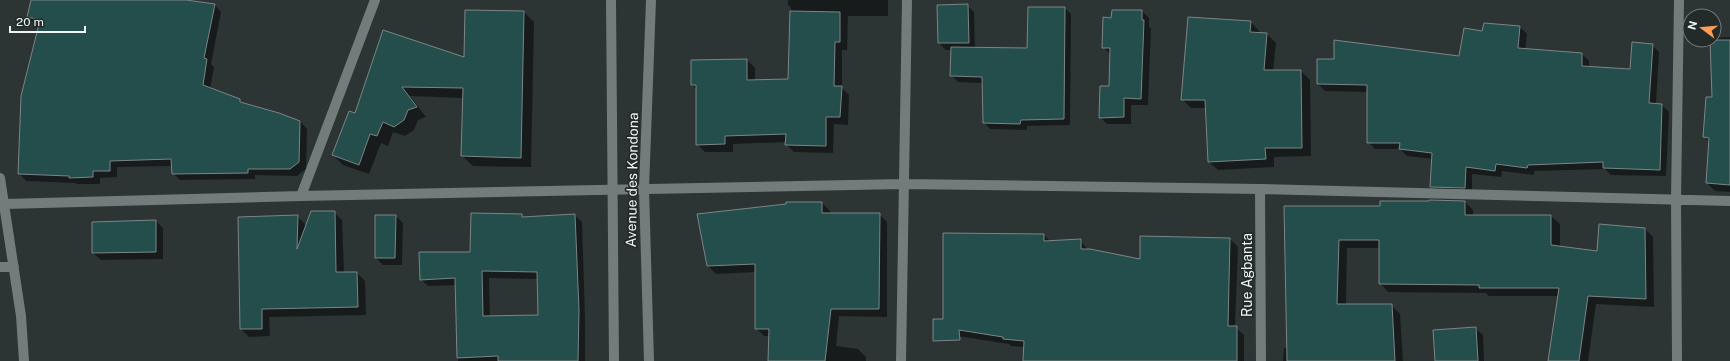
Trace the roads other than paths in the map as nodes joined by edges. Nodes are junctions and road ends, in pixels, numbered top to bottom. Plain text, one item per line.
1 (375, 0) edge
2 (611, 0) edge
3 (651, 0) edge
4 (907, 0) edge
5 (1679, 0) edge
6 (0, 178) edge
7 (903, 184) junction
8 (644, 188) junction
9 (613, 189) junction
10 (1260, 189) junction
11 (301, 196) junction
12 (1676, 199) junction
13 (1730, 201) edge
14 (5, 204) junction
15 (0, 267) edge
16 (14, 267) junction
17 (24, 361) edge
18 (614, 361) edge
19 (648, 361) edge
20 (901, 361) edge
21 (1261, 361) edge
22 (1677, 361) edge

1 - 11 street
2 - 9 street, Avenue des Kondona
3 - 8 street, Avenue des Kondona
4 - 7 street
5 - 12 street
6 - 14 street
7 - 8 street
7 - 10 street
7 - 20 street
8 - 9 street
8 - 19 street, Avenue des Kondona
9 - 11 street
9 - 18 street, Avenue des Kondona
10 - 12 street
10 - 21 street, Rue Agbanta
11 - 14 street
12 - 13 street
12 - 22 street
14 - 16 street
15 - 16 street
16 - 17 street

